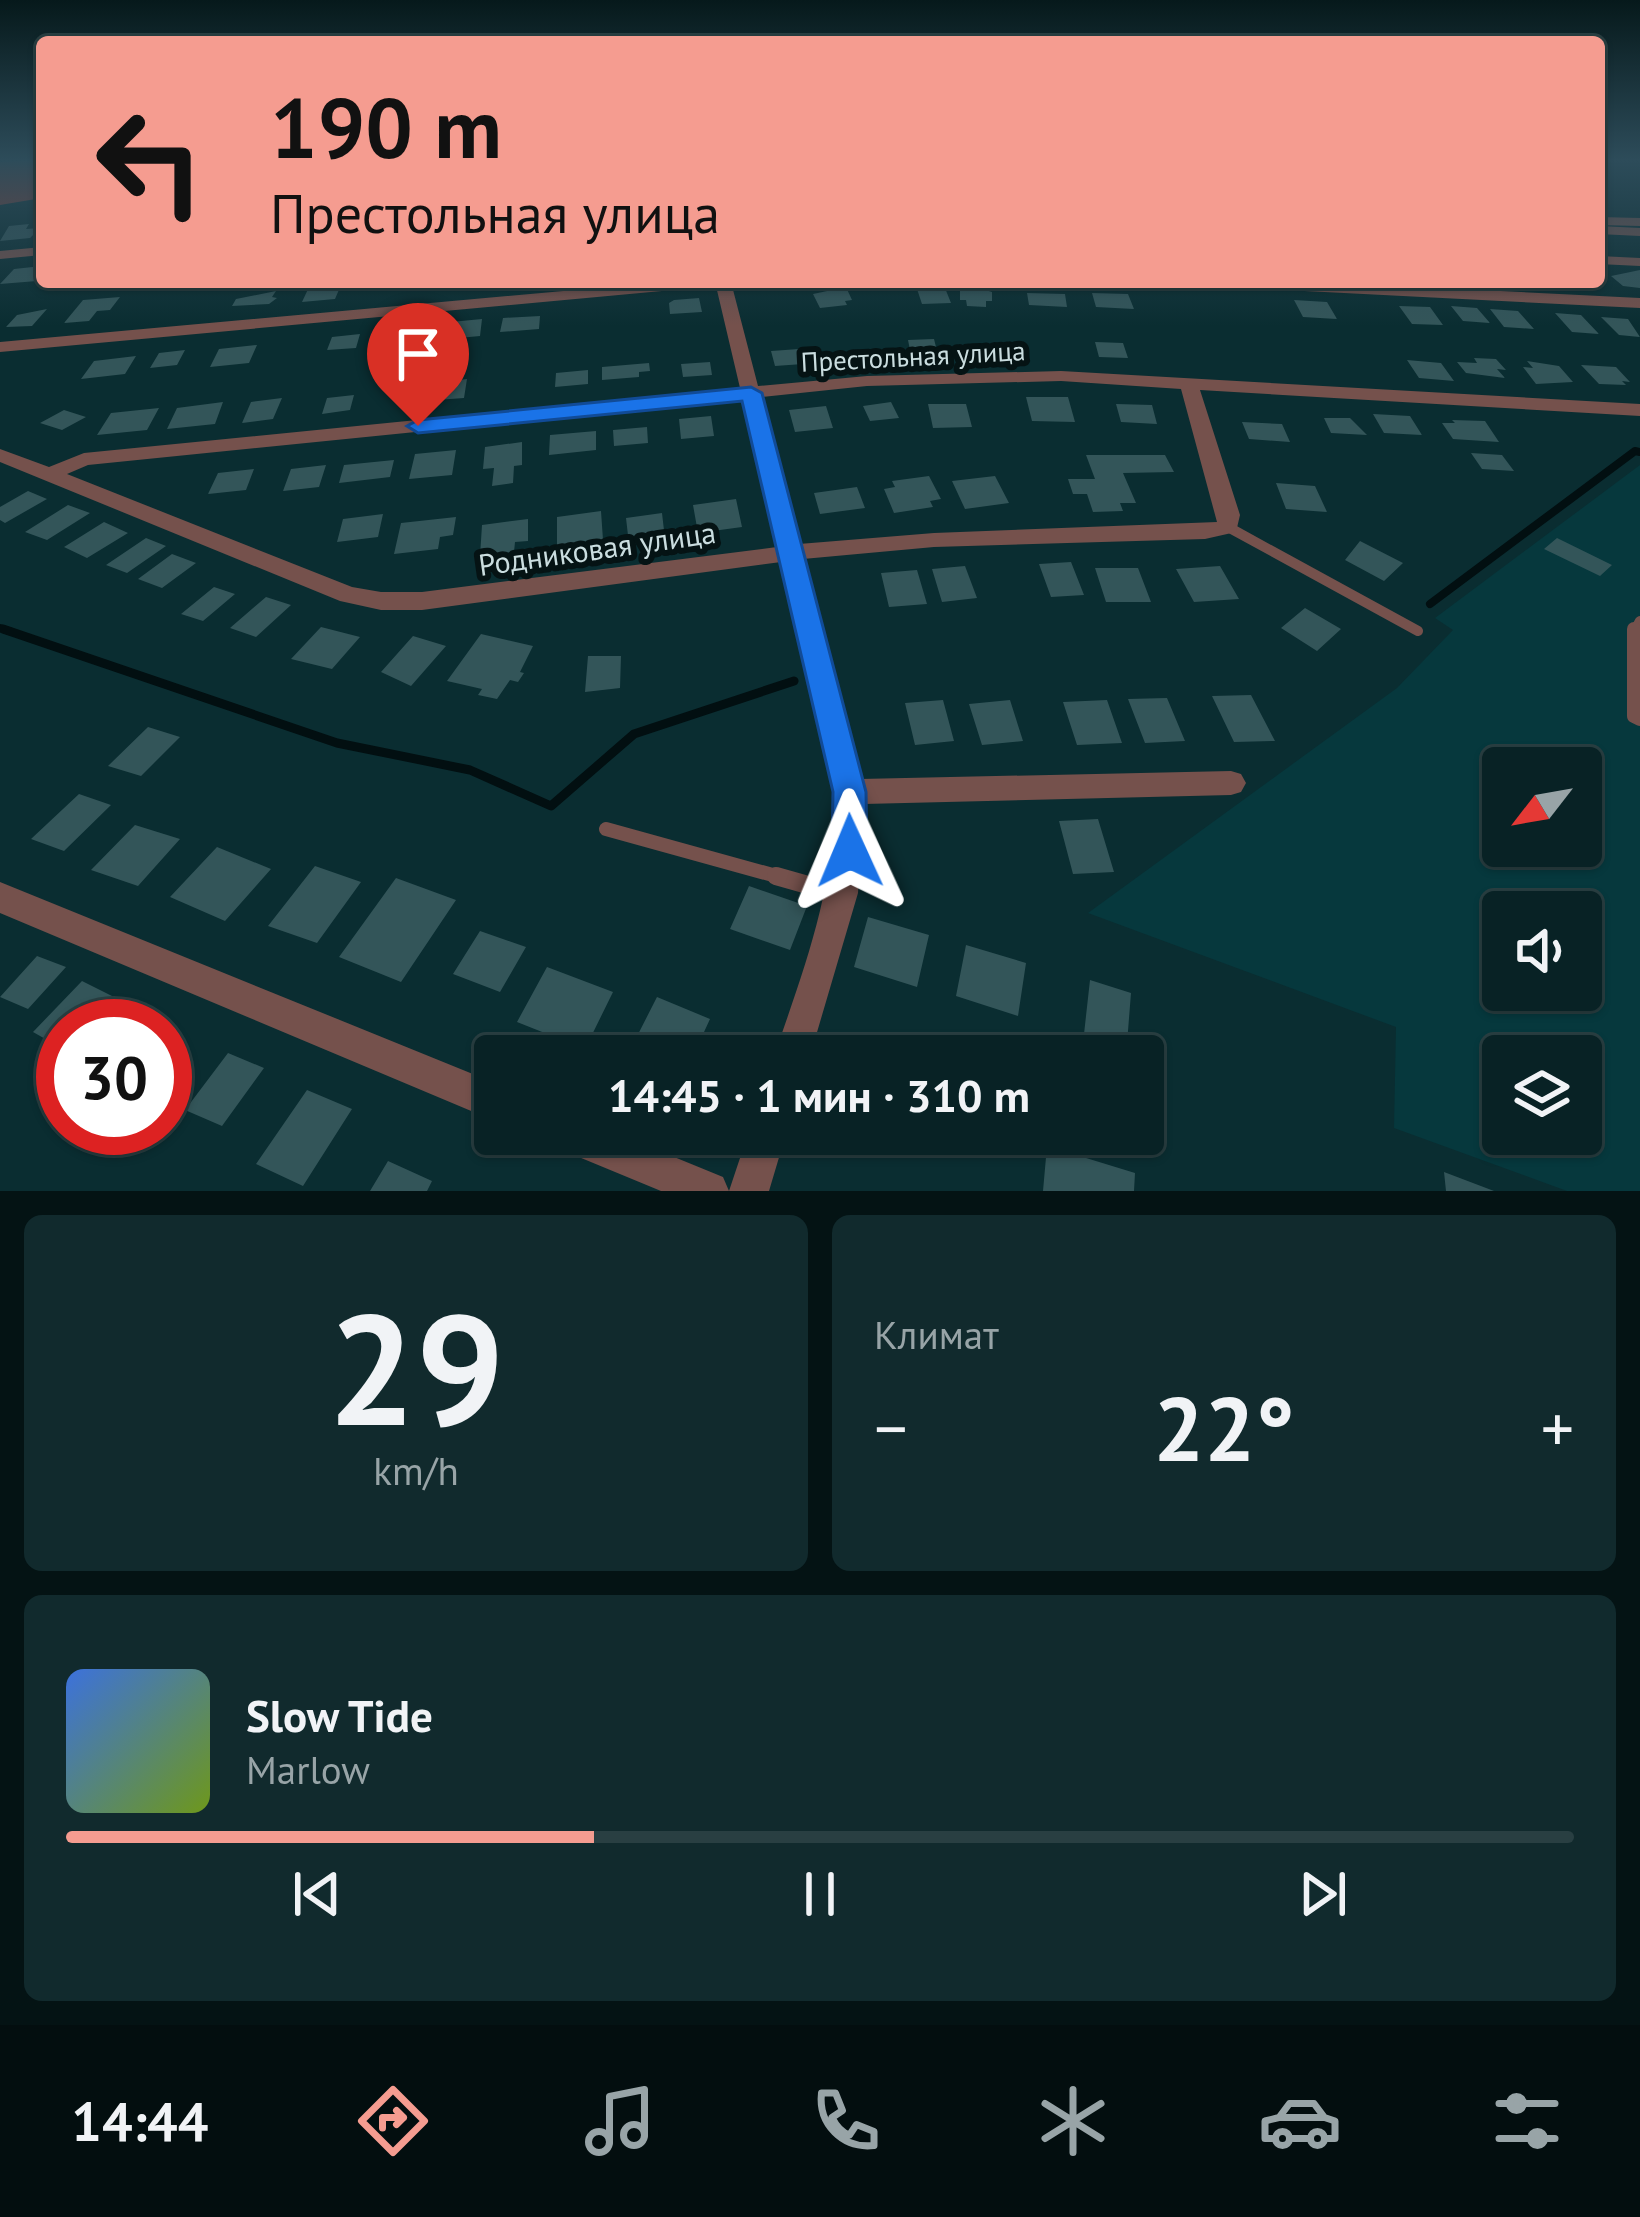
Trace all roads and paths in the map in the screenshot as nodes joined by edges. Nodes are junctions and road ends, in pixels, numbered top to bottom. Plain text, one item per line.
1 (1605, 221) edge
2 (1639, 225) edge
3 (1605, 229) edge
4 (36, 252) edge
5 (0, 255) edge
6 (1605, 260) edge
7 (1640, 262) edge
8 (653, 288) edge
9 (721, 288) edge
10 (1344, 288) edge
11 (1640, 303) edge
12 (0, 347) edge
13 (1189, 384) junction
14 (751, 393) junction
15 (1640, 410) edge
16 (0, 454) edge
17 (51, 475) junction
18 (1228, 526) junction
19 (787, 553) junction
20 (1640, 621) edge
21 (1418, 631) dead end
22 (1640, 719) edge
23 (1231, 783) dead end
24 (849, 792) junction
25 (606, 829) dead end
26 (843, 895) junction
27 (0, 897) edge
28 (799, 1035) edge
29 (474, 1093) edge
30 (622, 1155) edge
31 (760, 1155) edge
32 (709, 1191) edge
33 (749, 1191) edge

1 - 2 street
2 - 3 lane
4 - 5 street
6 - 7 lane
8 - 12 street
9 - 14 street
10 - 11 street
13 - 14 street, Престольная улица
13 - 15 street, Престольная улица
13 - 18 street
14 - 17 street, Престольная улица
14 - 19 street
16 - 17 street, Родниковая улица
17 - 19 street, Родниковая улица
18 - 19 street, Родниковая улица
18 - 21 lane
19 - 24 street
20 - 22 lane
23 - 24 street
24 - 26 street
25 - 26 lane
26 - 28 street
27 - 29 street
30 - 32 street
31 - 33 street

